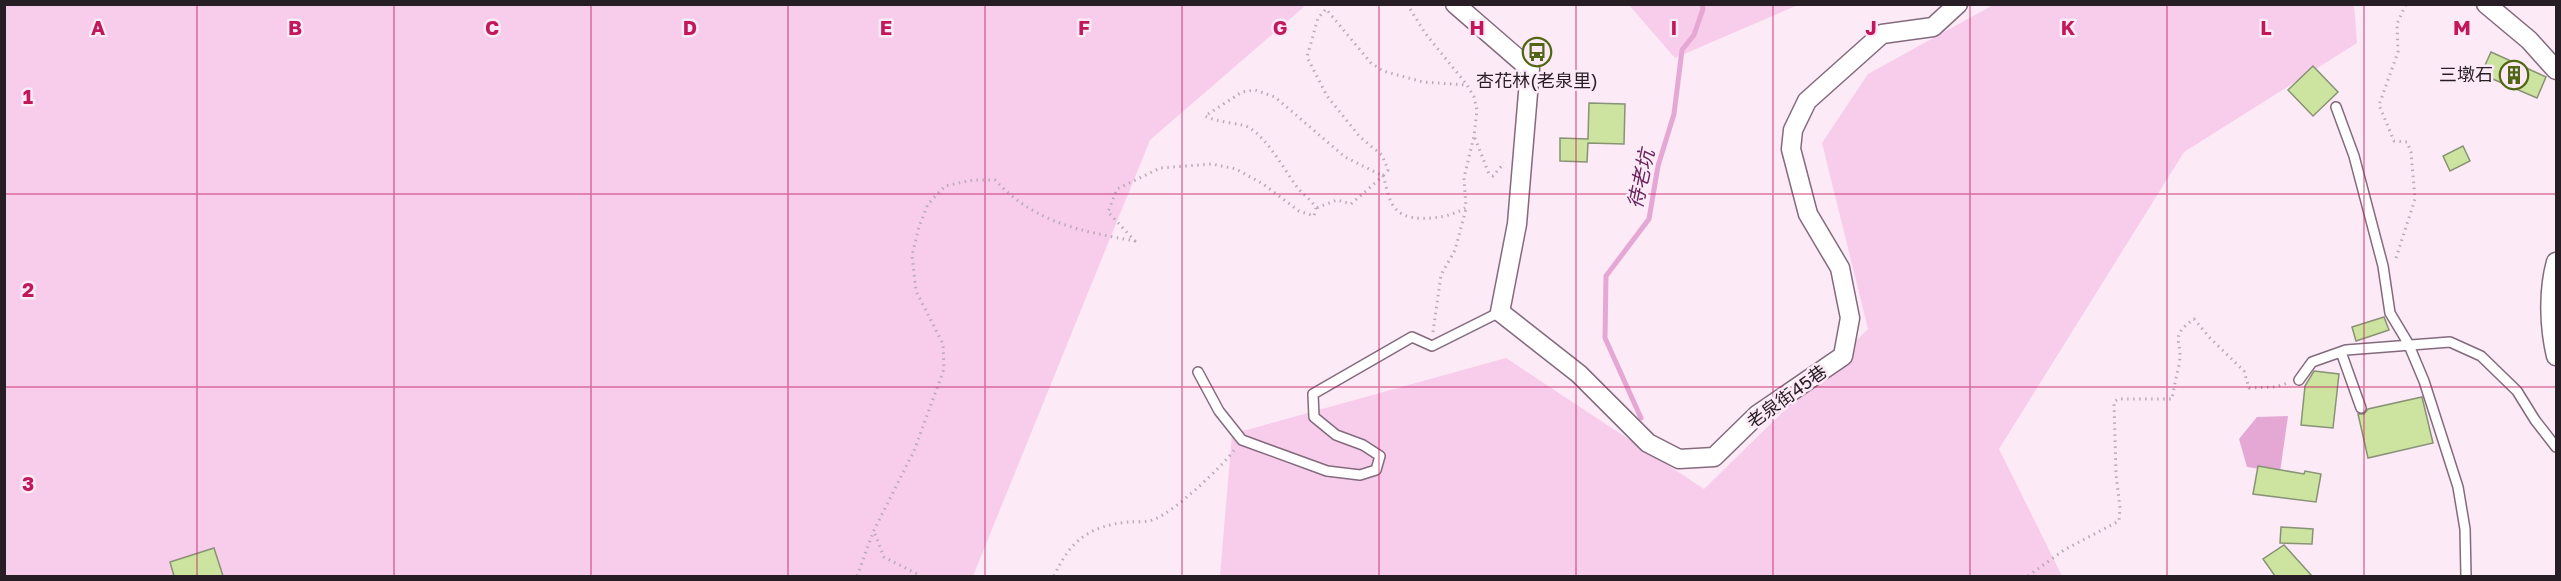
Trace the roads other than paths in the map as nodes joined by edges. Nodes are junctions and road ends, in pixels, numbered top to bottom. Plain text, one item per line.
1 (1455, 4) edge
2 (1958, 4) edge
3 (2486, 4) edge
4 (2556, 70) edge
5 (2336, 107) dead end
6 (2556, 262) edge
7 (1500, 312) junction
8 (2408, 343) junction
9 (2340, 352) junction
10 (2556, 356) edge
11 (1198, 372) dead end
12 (2299, 380) road end
13 (2361, 408) dead end
14 (2556, 447) edge
15 (2466, 576) edge

1 - 7 street
2 - 7 street, 老泉街45巷
3 - 4 street
5 - 8 lane
6 - 10 street
7 - 11 lane
8 - 9 lane
8 - 14 lane
8 - 15 lane
9 - 12 lane
9 - 13 lane

